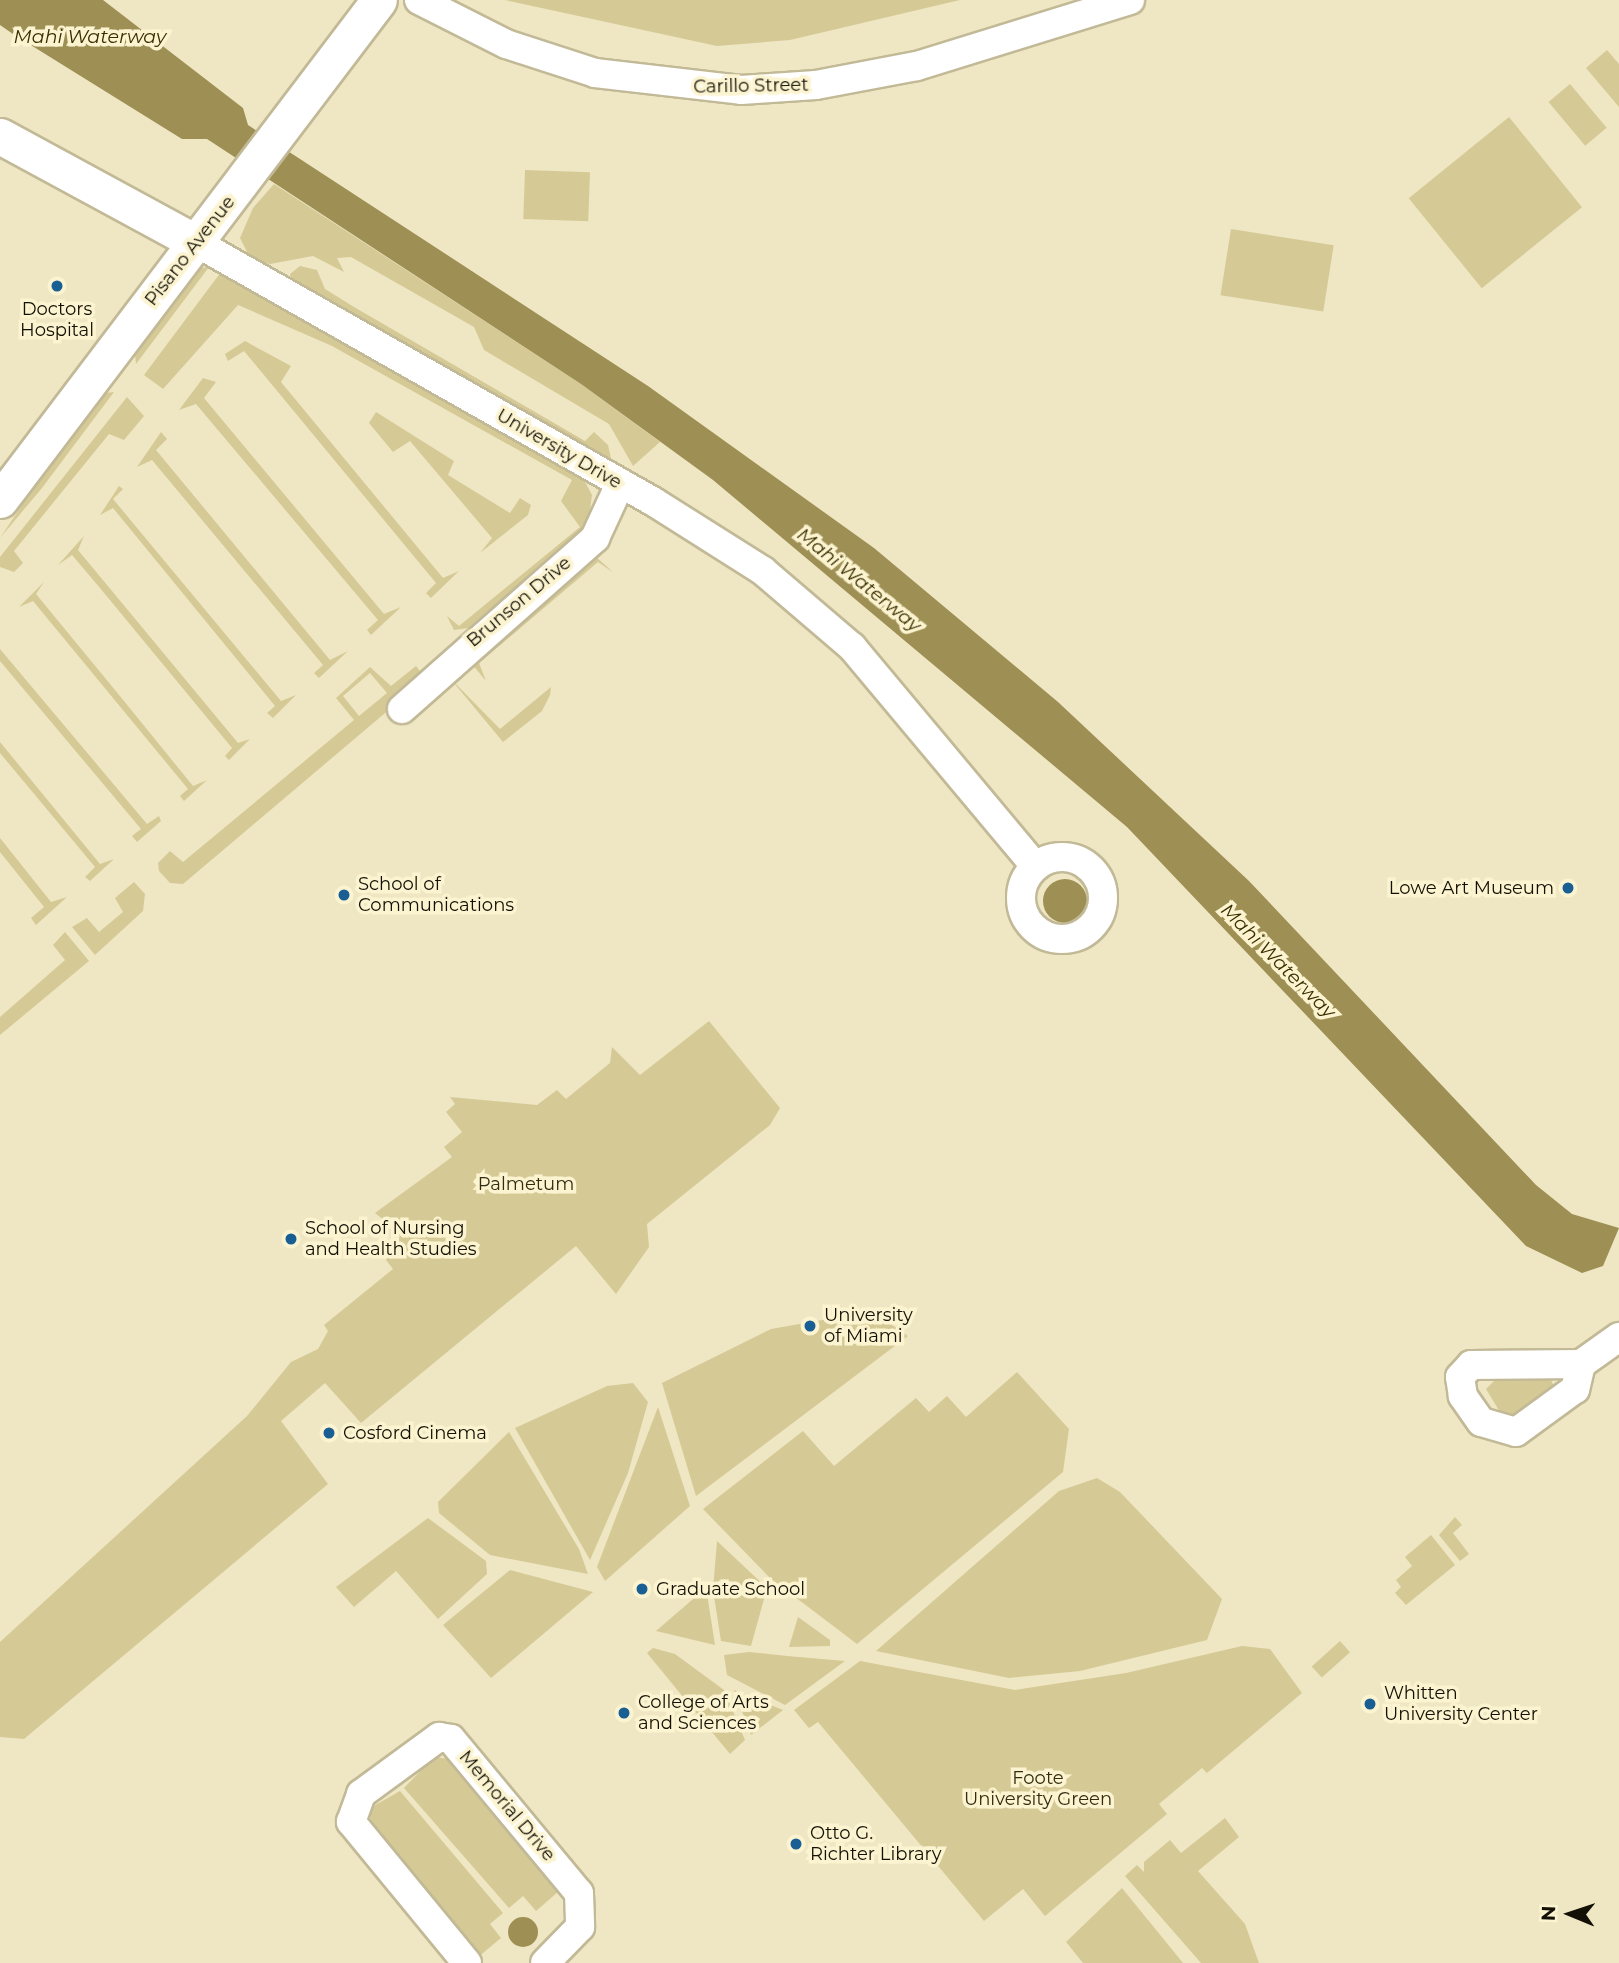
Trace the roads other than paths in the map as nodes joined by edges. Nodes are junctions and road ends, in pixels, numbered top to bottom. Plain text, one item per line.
1 (379, 0) edge
2 (419, 0) edge
3 (1130, 0) edge
4 (0, 136) edge
5 (197, 243) junction
6 (620, 484) junction
7 (0, 500) edge
8 (402, 709) dead end
9 (1035, 866) dead end
10 (1619, 1337) edge
11 (1581, 1364) dead end
12 (467, 1963) edge
13 (545, 1963) edge

1 - 5 street, Pisano Avenue
2 - 3 street, Carillo Street
4 - 5 street, University Drive
5 - 6 street, University Drive
5 - 7 street, Pisano Avenue
6 - 8 street, Brunson Drive
6 - 9 street, University Drive
10 - 11 street
12 - 13 street, Memorial Drive

